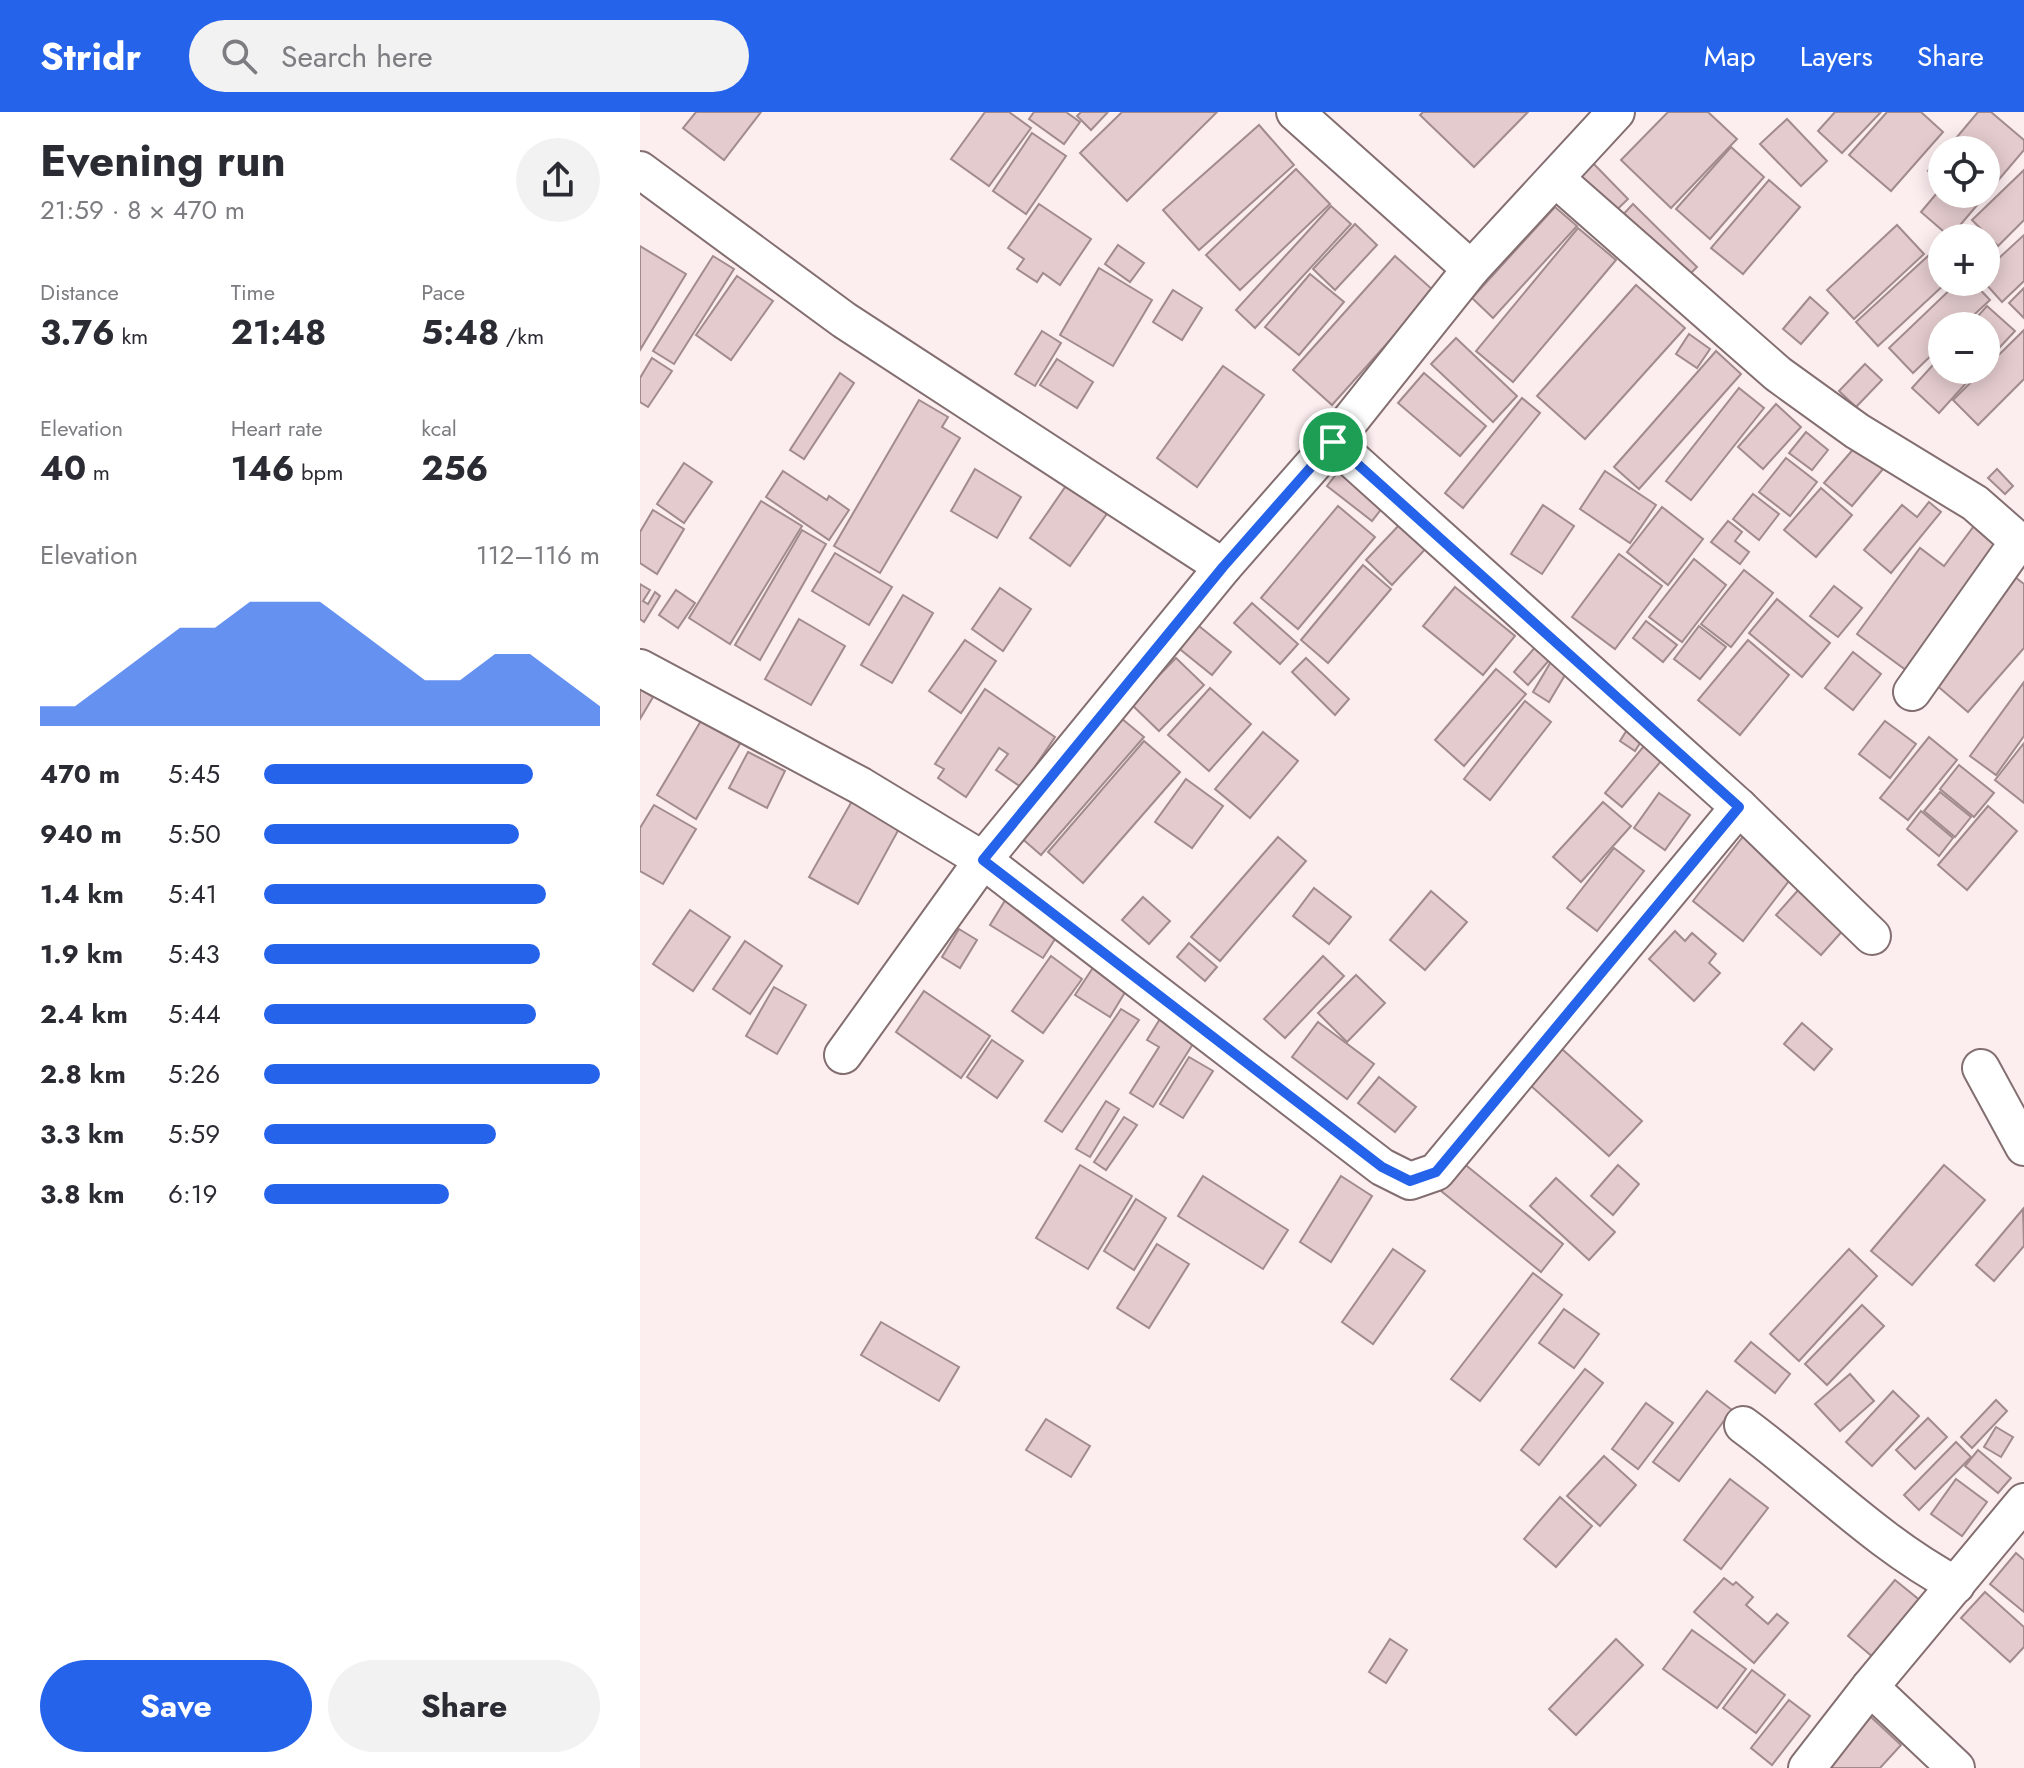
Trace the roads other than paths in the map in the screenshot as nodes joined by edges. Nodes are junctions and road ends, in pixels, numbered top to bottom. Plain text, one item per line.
1 (1295, 112) edge
2 (1616, 112) edge
3 (640, 170) edge
4 (1556, 179) junction
5 (1471, 269) junction
6 (1333, 442) junction
7 (2021, 544) edge
8 (1223, 567) junction
9 (640, 668) edge
10 (1912, 692) dead end
11 (1739, 807) junction
12 (983, 860) junction
13 (1872, 936) dead end
14 (843, 1055) dead end
15 (1981, 1068) dead end
16 (2024, 1147) edge
17 (1743, 1425) dead end
18 (2024, 1502) edge
19 (1956, 1585) junction
20 (1870, 1687) junction
21 (1807, 1768) edge
22 (1956, 1768) edge

1 - 5 street
2 - 4 street
3 - 8 street
4 - 5 street
4 - 7 street
5 - 6 street
6 - 8 street
6 - 11 street
7 - 10 street
8 - 12 street
9 - 12 street
11 - 12 street
11 - 13 street
12 - 14 street
15 - 16 street
17 - 19 street
18 - 19 street
19 - 20 street
20 - 21 street
20 - 22 street

